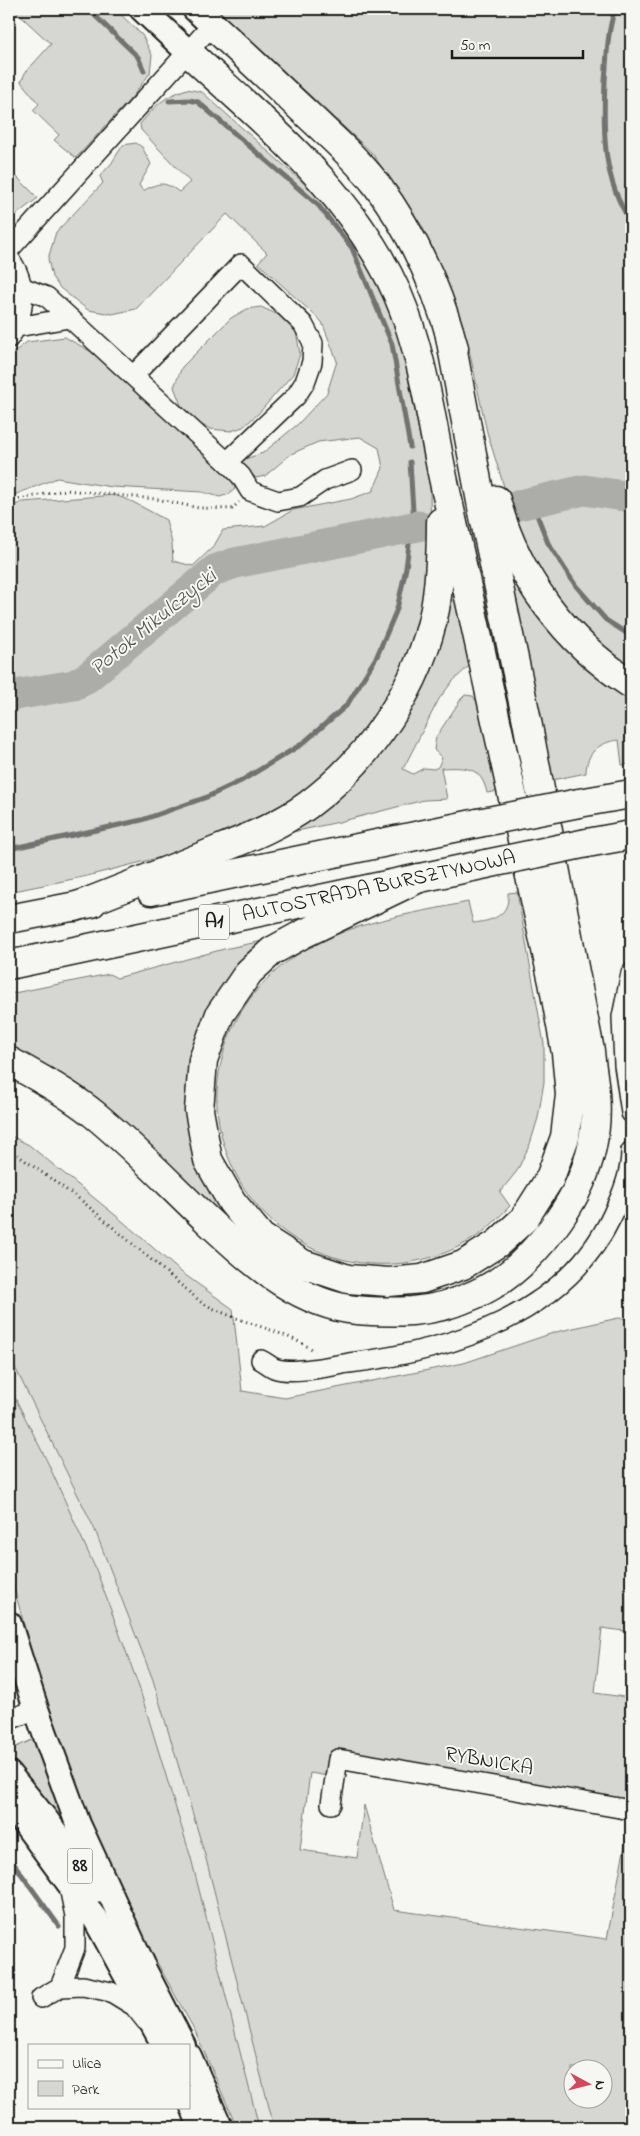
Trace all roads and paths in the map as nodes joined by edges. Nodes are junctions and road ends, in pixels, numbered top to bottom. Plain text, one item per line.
1 (142, 9) edge
2 (204, 17) edge
3 (188, 52) junction
4 (9, 250) edge
5 (9, 258) edge
6 (22, 287) junction
7 (69, 318) junction
8 (13, 332) edge
9 (449, 332) junction
10 (133, 376) junction
11 (227, 462) junction
12 (352, 470) dead end
13 (442, 473) junction
14 (250, 491) junction
15 (9, 501) edge
16 (631, 684) edge
17 (631, 794) edge
18 (631, 835) edge
19 (419, 878) junction
20 (75, 907) junction
21 (9, 919) edge
22 (9, 965) edge
23 (631, 973) edge
24 (9, 1061) edge
25 (631, 1113) edge
26 (9, 1149) edge
27 (631, 1151) edge
28 (261, 1360) dead end
29 (346, 1364) junction
30 (9, 1624) edge
31 (36, 1709) junction
32 (9, 1720) edge
33 (9, 1774) edge
34 (9, 1802) edge
35 (330, 1804) dead end
36 (631, 1810) edge
37 (68, 1881) junction
38 (143, 1965) junction
39 (60, 1986) junction
40 (41, 1998) dead end
41 (170, 2043) edge
42 (190, 2058) edge
43 (190, 2100) edge
44 (201, 2127) edge
45 (220, 2127) edge

1 - 3 main road
2 - 3 street
2 - 9 highway
3 - 4 street
3 - 13 highway
5 - 6 street
6 - 7 street
6 - 8 street
7 - 8 street
7 - 10 street
9 - 16 highway
9 - 24 highway
10 - 11 street
10 - 11 street
11 - 14 street
12 - 14 street
13 - 19 highway
13 - 20 highway
14 - 15 path
17 - 20 highway, AUTOSTRADA BURSZTYNOWA / A1, bridge
18 - 19 highway, AUTOSTRADA BURSZTYNOWA / A1, bridge
19 - 22 highway, AUTOSTRADA BURSZTYNOWA / A1
20 - 21 highway, AUTOSTRADA BURSZTYNOWA / A1
23 - 25 street
26 - 29 path
27 - 29 street
28 - 29 street
30 - 31 main road
31 - 32 street
31 - 38 main road
33 - 38 main road, 88
34 - 37 main road, 88
35 - 36 street, RYBNICKA
37 - 39 street
37 - 41 main road, 88
38 - 41 main road, 88
39 - 40 street
39 - 41 street
42 - 45 main road
43 - 44 main road

